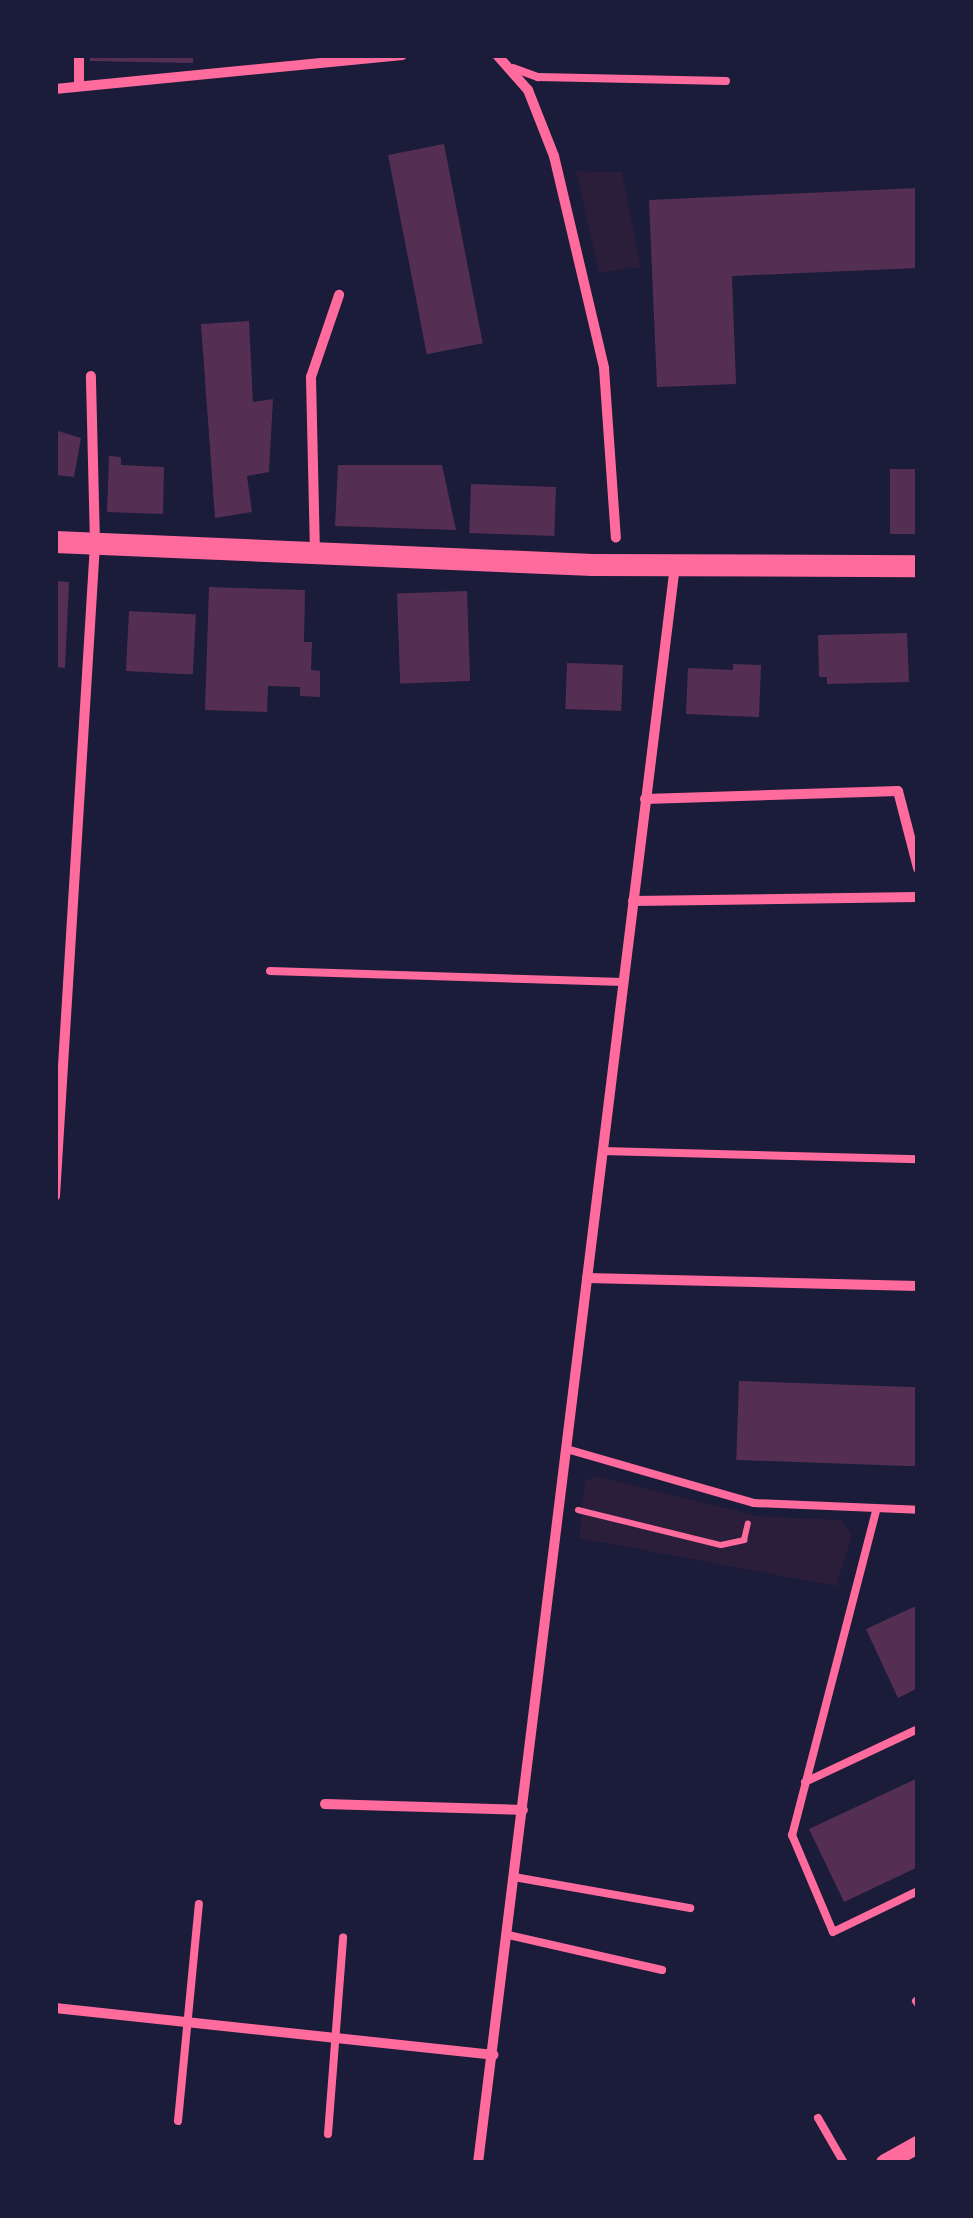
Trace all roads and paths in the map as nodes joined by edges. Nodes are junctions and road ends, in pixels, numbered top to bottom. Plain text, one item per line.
1 (79, 55) edge
2 (402, 55) edge
3 (497, 55) edge
4 (513, 68) junction
5 (726, 82) dead end
6 (79, 86) junction
7 (55, 90) edge
8 (339, 295) dead end
9 (91, 376) dead end
10 (616, 538) joint
11 (55, 542) edge
12 (95, 544) junction
13 (315, 555) junction
14 (617, 565) junction
15 (676, 565) junction
16 (918, 566) edge
17 (646, 800) junction
18 (918, 868) edge
19 (918, 897) edge
20 (633, 901) junction
21 (270, 971) dead end
22 (623, 982) junction
23 (602, 1150) junction
24 (918, 1160) edge
25 (55, 1196) edge
26 (587, 1278) junction
27 (918, 1286) edge
28 (570, 1450) junction
29 (754, 1503) junction
30 (562, 1506) junction
31 (876, 1510) junction
32 (918, 1510) edge
33 (918, 1729) edge
34 (806, 1782) junction
35 (325, 1804) dead end
36 (522, 1810) junction
37 (514, 1876) junction
38 (918, 1891) edge
39 (199, 1904) dead end
40 (690, 1908) dead end
41 (508, 1935) junction
42 (343, 1938) dead end
43 (662, 1970) dead end
44 (55, 2008) edge
45 (188, 2022) junction
46 (336, 2038) junction
47 (494, 2055) junction
48 (818, 2118) dead end
49 (178, 2121) dead end
50 (328, 2134) dead end
51 (918, 2145) edge
52 (478, 2163) edge
53 (844, 2163) edge
54 (885, 2163) edge

1 - 6 street
2 - 6 street
3 - 4 street
4 - 5 lane
4 - 10 street
6 - 7 street
8 - 13 street
9 - 12 street
10 - 14 lane
11 - 12 main road
12 - 13 main road
12 - 25 street
13 - 14 main road
14 - 15 main road
15 - 16 main road
15 - 17 street
17 - 18 street
17 - 20 street
19 - 20 street
20 - 22 street
21 - 22 lane
22 - 23 street
23 - 24 lane
23 - 26 street
26 - 27 street
26 - 28 street
28 - 29 lane
28 - 30 street
29 - 30 path
29 - 31 lane
30 - 36 street
31 - 32 lane
31 - 34 lane
33 - 34 lane
34 - 38 lane
35 - 36 street
36 - 37 street
37 - 40 lane
37 - 41 street
39 - 45 lane
41 - 43 lane
41 - 47 street
42 - 46 lane
44 - 45 street
45 - 46 street
45 - 49 lane
46 - 47 street
46 - 50 lane
47 - 52 street
48 - 53 lane
51 - 54 street

